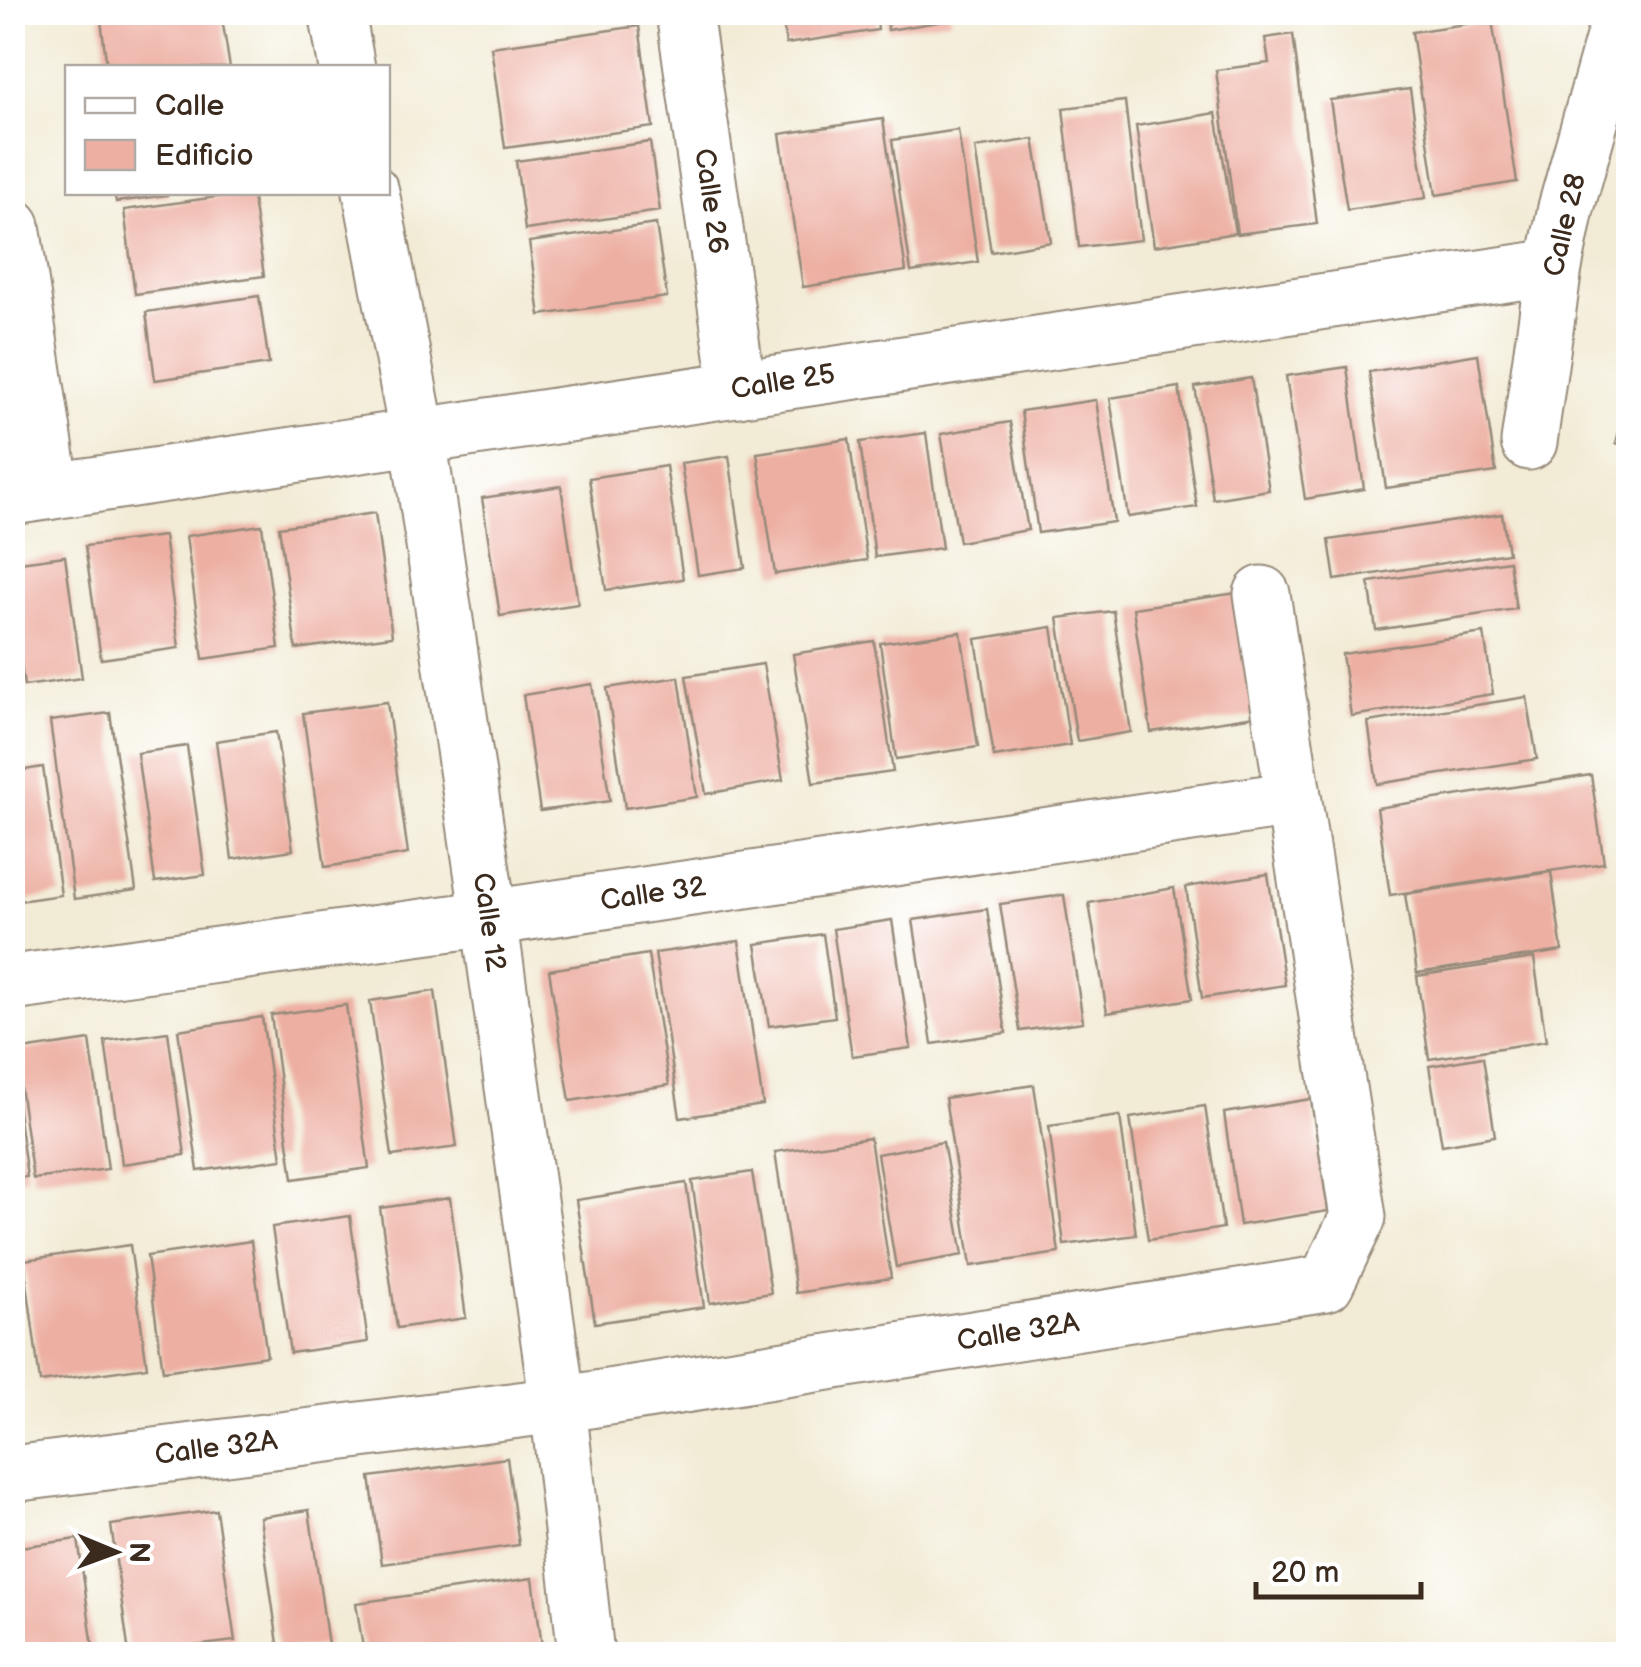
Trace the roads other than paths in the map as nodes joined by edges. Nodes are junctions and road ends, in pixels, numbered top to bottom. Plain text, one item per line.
1 (337, 12) edge
2 (684, 12) edge
3 (1621, 12) edge
4 (347, 65) edge
5 (372, 195) edge
6 (12, 226) edge
7 (1554, 267) junction
8 (738, 388) junction
9 (418, 437) junction
10 (1529, 442) dead end
11 (32, 494) edge
12 (1262, 594) dead end
13 (1293, 799) junction
14 (489, 918) junction
15 (12, 984) edge
16 (558, 1404) junction
17 (12, 1474) edge
18 (586, 1654) edge

1 - 4 street
2 - 8 street, Calle 26
3 - 7 street, Calle 28
5 - 9 street, Calle 12
6 - 11 street
7 - 8 street, Calle 25
7 - 10 street, Calle 28
8 - 9 street, Calle 25
9 - 11 street, Calle 25
9 - 14 street, Calle 12
12 - 13 street, Calle 32A
13 - 14 street, Calle 32
13 - 16 street, Calle 32A
14 - 15 street, Calle 32
14 - 16 street, Calle 12
16 - 17 street, Calle 32A
16 - 18 street, Calle 12

